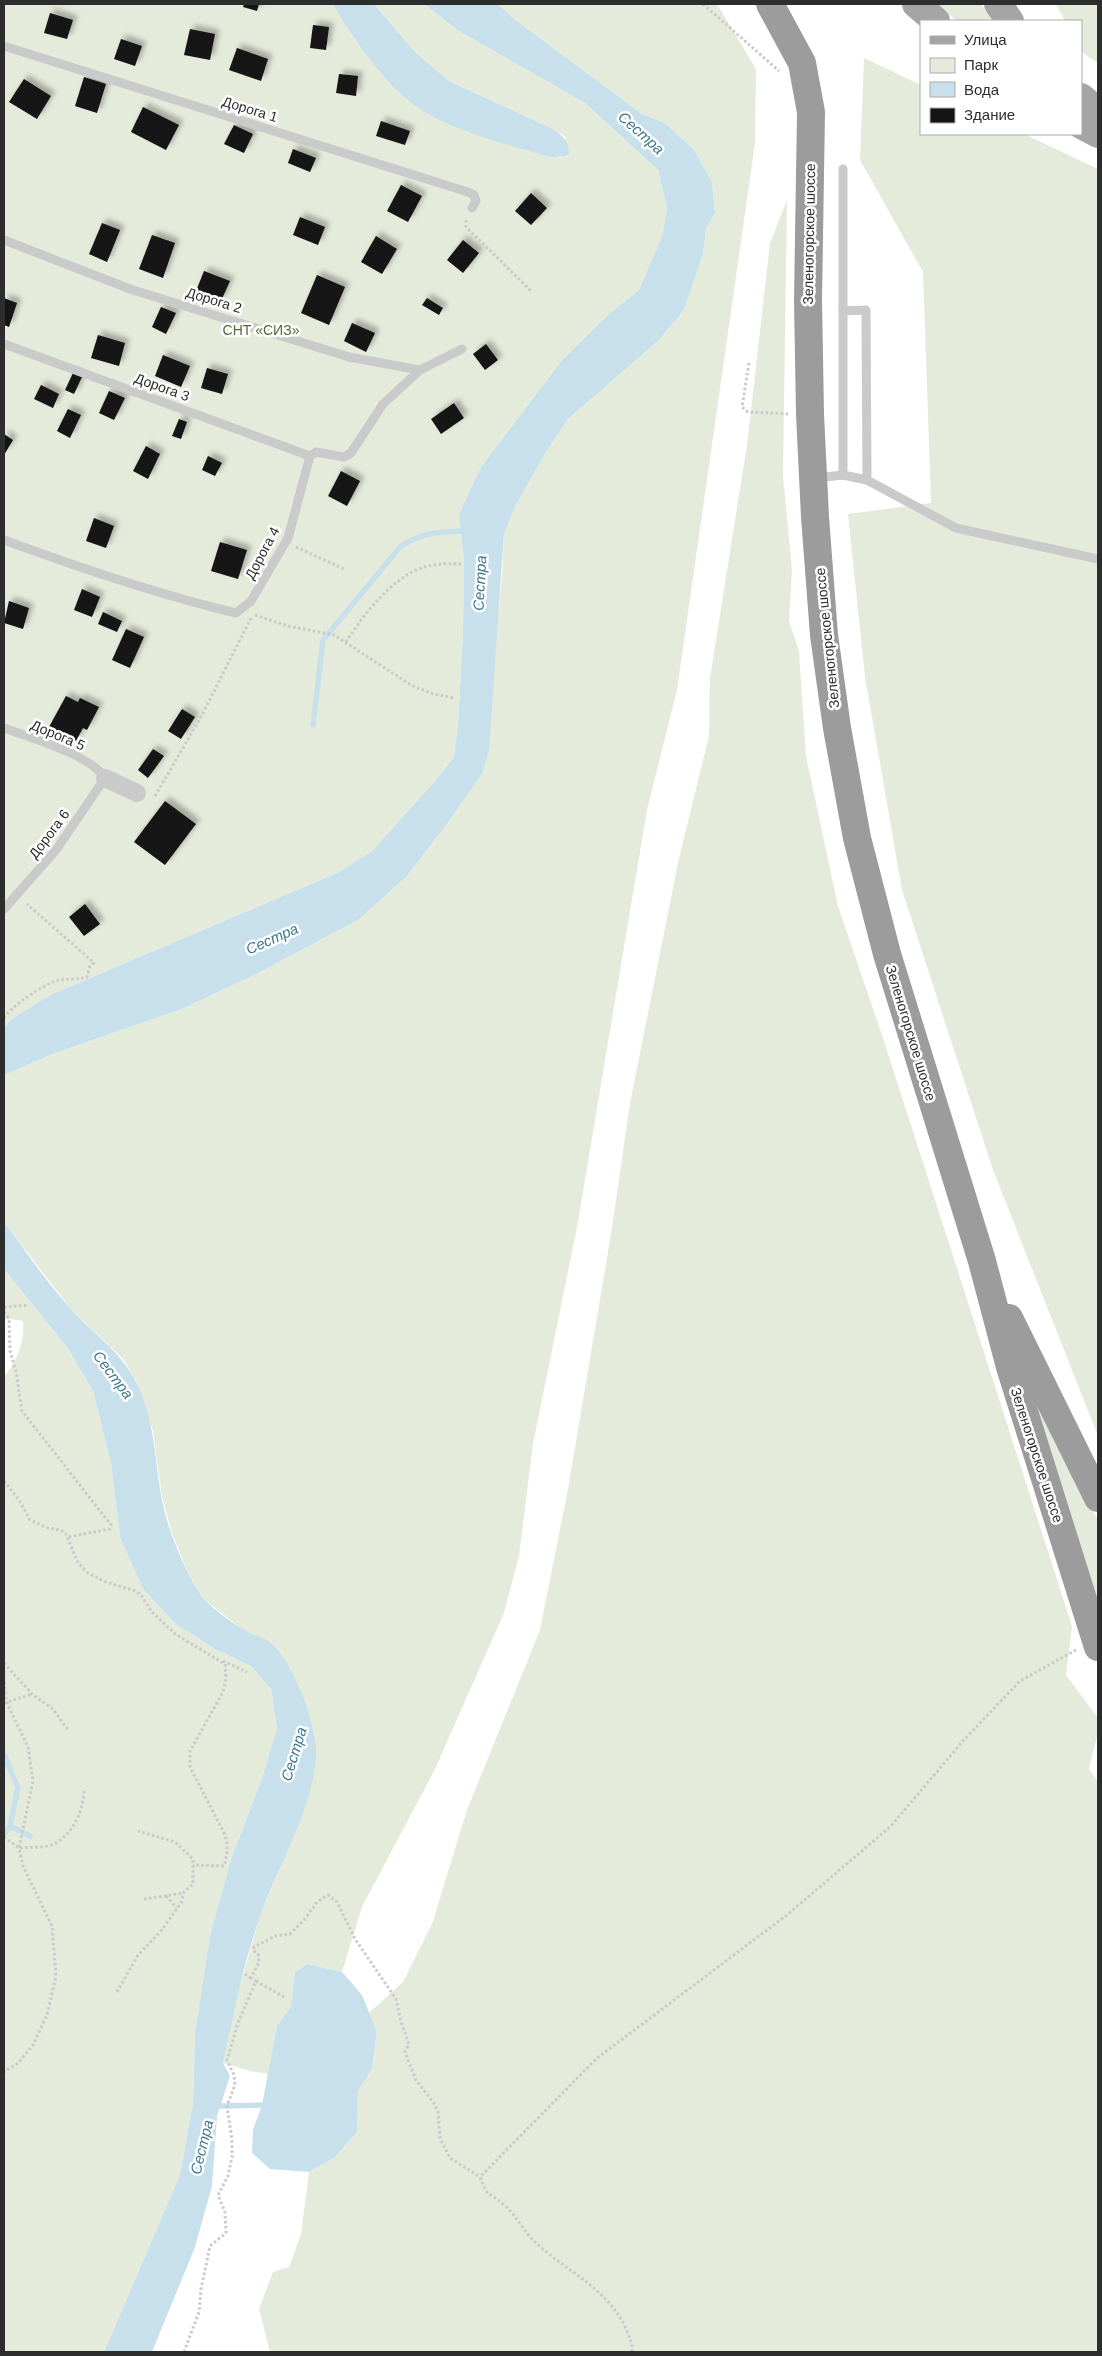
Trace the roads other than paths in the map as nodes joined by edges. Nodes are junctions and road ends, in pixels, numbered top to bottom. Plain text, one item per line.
1 (770, 4) edge
2 (916, 4) edge
3 (998, 4) edge
4 (935, 20) edge
5 (1009, 20) edge
6 (4, 46) edge
7 (1082, 98) edge
8 (1098, 111) edge
9 (1082, 125) edge
10 (1098, 134) edge
11 (843, 169) dead end
12 (472, 208) road end
13 (4, 240) edge
14 (843, 311) junction
15 (4, 344) edge
16 (462, 349) dead end
17 (420, 370) junction
18 (310, 456) junction
19 (843, 474) junction
20 (812, 478) junction
21 (867, 480) junction
22 (4, 540) edge
23 (1098, 559) edge
24 (4, 728) edge
25 (102, 774) junction
26 (145, 796) road end
27 (4, 909) edge
28 (982, 1261) junction
29 (1098, 1498) edge
30 (1097, 1643) edge

1 - 20 highway, Зеленогорское шоссе
2 - 4 main road
3 - 5 main road
6 - 12 lane, Дорога 1
7 - 8 main road
9 - 10 main road
11 - 14 lane
13 - 17 lane, Дорога 2
14 - 19 lane
14 - 21 lane
15 - 18 lane, Дорога 3
16 - 17 lane
17 - 18 lane
18 - 22 lane, Дорога 4
19 - 20 lane
19 - 21 lane
20 - 28 highway, Зеленогорское шоссе
21 - 23 lane
24 - 25 lane, Дорога 5
25 - 26 street
25 - 27 lane, Дорога 6
28 - 29 highway, Зеленогорское шоссе
28 - 30 highway, Зеленогорское шоссе

